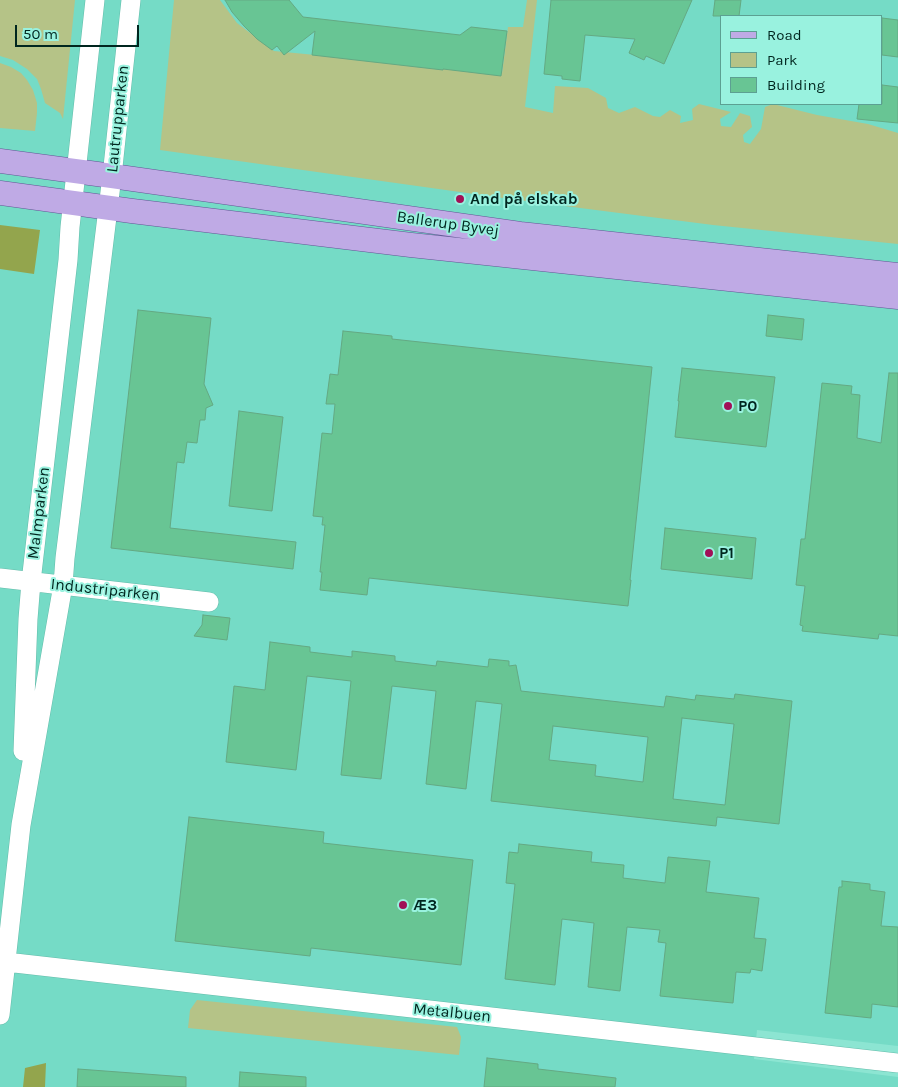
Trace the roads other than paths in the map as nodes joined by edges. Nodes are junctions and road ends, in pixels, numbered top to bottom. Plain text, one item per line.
1 (95, 0) edge
2 (131, 0) edge
3 (0, 161) edge
4 (77, 171) junction
5 (112, 176) junction
6 (0, 193) edge
7 (73, 202) junction
8 (108, 208) junction
9 (898, 275) edge
10 (898, 297) edge
11 (0, 578) edge
12 (31, 582) junction
13 (63, 585) junction
14 (209, 602) dead end
15 (21, 825) junction
16 (6, 962) junction
17 (0, 1016) edge
18 (898, 1063) edge

1 - 4 street
2 - 5 street, Lautrupparken
3 - 4 main road, Ballerup Byvej
4 - 5 main road, Ballerup Byvej
4 - 7 street
5 - 8 street, Lautrupparken
5 - 9 main road, Ballerup Byvej
6 - 7 main road, Ballerup Byvej
7 - 8 main road, Ballerup Byvej
7 - 12 street, Malmparken
8 - 10 main road, Ballerup Byvej
8 - 13 street, Malmparken
11 - 12 street, Industriparken
12 - 13 street, Industriparken
12 - 15 street, Malmparken
13 - 14 street, Industriparken
13 - 15 street, Malmparken
15 - 16 street, Malmparken
16 - 17 street, Malmparken
16 - 18 street, Metalbuen

